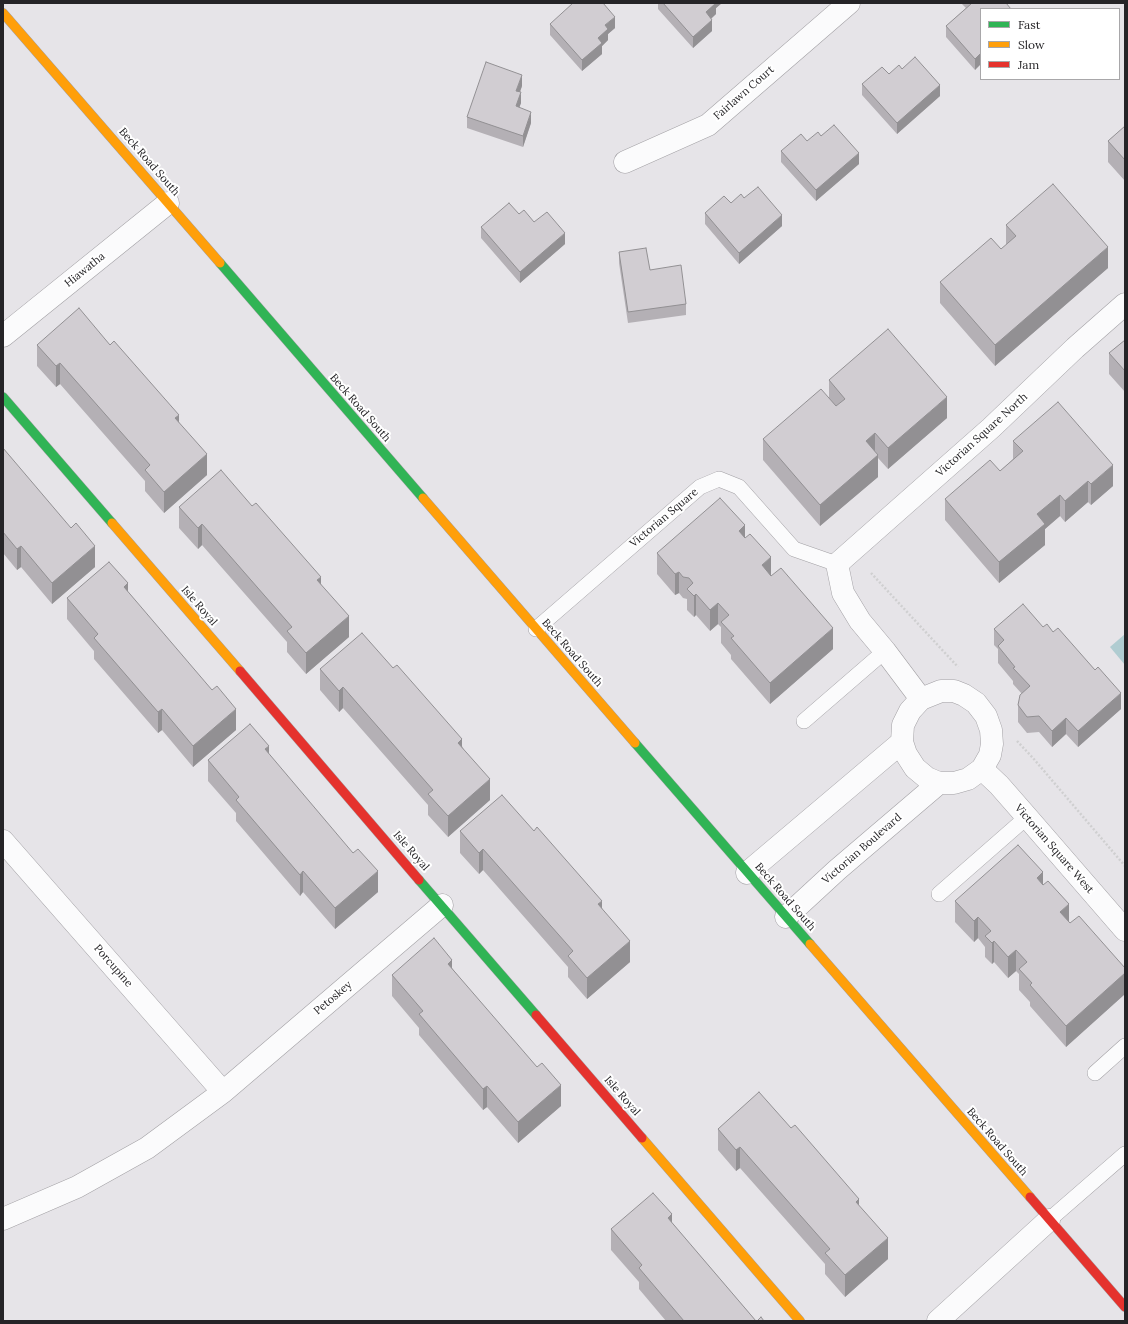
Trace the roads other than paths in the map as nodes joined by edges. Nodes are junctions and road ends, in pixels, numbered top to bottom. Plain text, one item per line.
1 (849, 3) edge
2 (3, 13) edge
3 (625, 162) dead end
4 (168, 203) junction
5 (1125, 304) edge
6 (3, 336) edge
7 (3, 398) edge
8 (837, 564) junction
9 (536, 629) junction
10 (885, 651) junction
11 (921, 699) junction
12 (804, 721) dead end
13 (902, 742) junction
14 (982, 769) junction
15 (939, 783) junction
16 (1026, 817) junction
17 (3, 841) edge
18 (747, 872) junction
19 (939, 894) dead end
20 (442, 905) junction
21 (786, 917) junction
22 (1125, 930) edge
23 (1125, 1046) edge
24 (1095, 1073) dead end
25 (223, 1092) junction
26 (1125, 1154) edge
27 (3, 1220) edge
28 (1049, 1220) junction
29 (1125, 1307) edge
30 (800, 1321) edge
31 (938, 1321) edge

1 - 3 street, Fairlawn Court
2 - 4 main road, Beck Road South
4 - 6 street, Hiawatha
4 - 9 main road, Beck Road South
5 - 8 street, Victorian Square North
7 - 20 main road, Isle Royal
8 - 9 lane, Victorian Square
8 - 10 street
9 - 18 main road, Beck Road South
10 - 11 street
10 - 12 lane
11 - 13 street
11 - 14 street
13 - 15 street
13 - 18 street
14 - 15 street
14 - 16 street, Victorian Square West
15 - 21 street, Victorian Boulevard
16 - 19 lane
16 - 22 street, Victorian Square West
17 - 25 street, Porcupine
18 - 21 main road, Beck Road South
20 - 25 street, Petoskey
20 - 30 main road, Isle Royal
21 - 28 main road, Beck Road South
23 - 24 lane
25 - 27 street, Petoskey
26 - 28 lane
28 - 29 main road, Beck Road South
28 - 31 street

